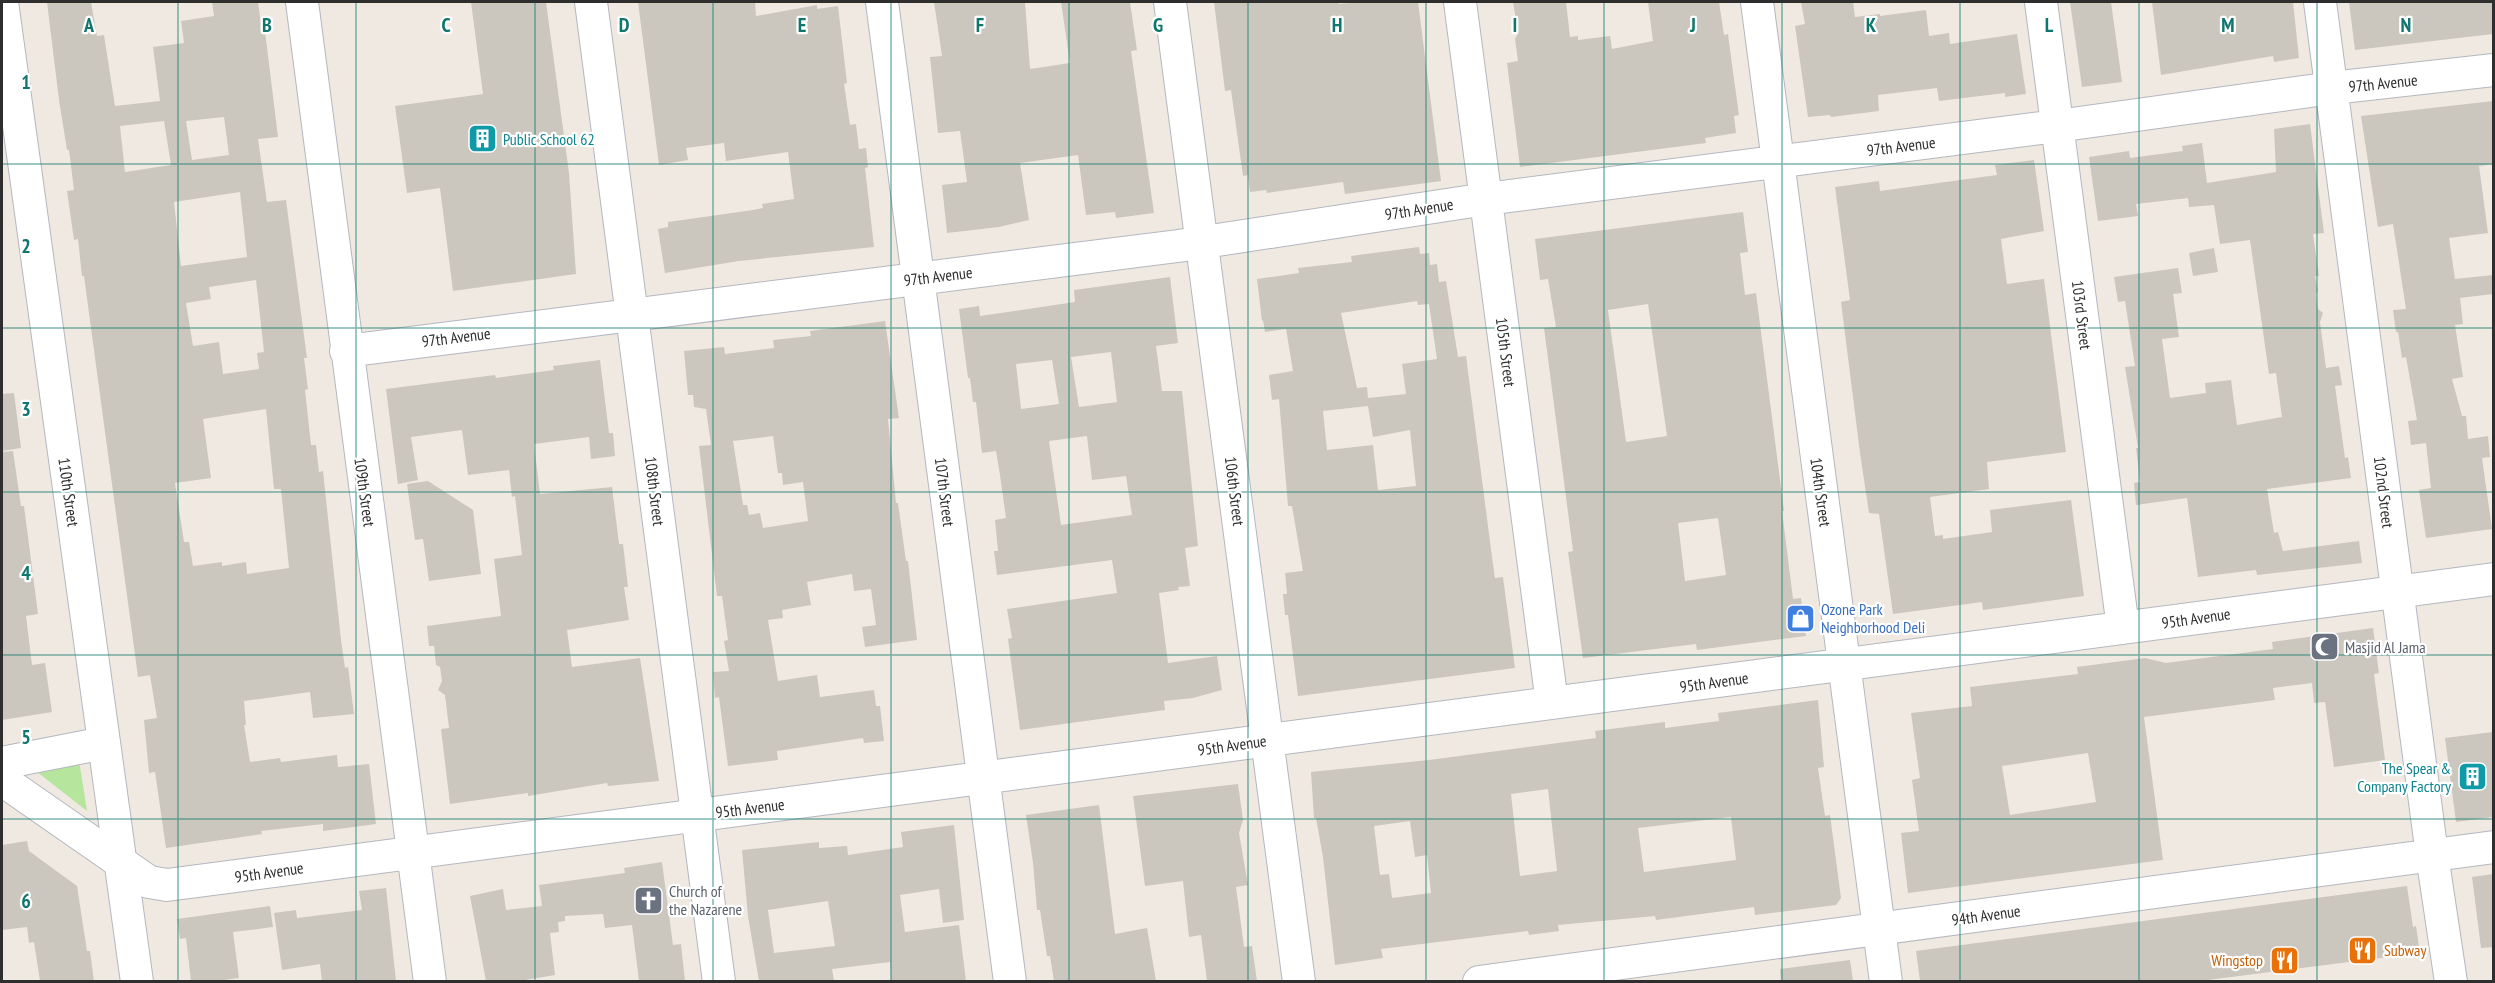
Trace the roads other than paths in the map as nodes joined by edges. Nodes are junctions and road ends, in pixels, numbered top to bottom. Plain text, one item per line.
1 (2, 2) edge
2 (302, 2) edge
3 (591, 2) edge
4 (882, 2) edge
5 (1170, 2) edge
6 (1460, 2) edge
7 (1757, 2) edge
8 (2041, 2) edge
9 (2320, 2) edge
10 (2493, 70) edge
11 (2332, 88) junction
12 (2057, 126) junction
13 (1778, 162) junction
14 (1486, 199) junction
15 (1202, 242) junction
16 (918, 278) junction
17 (632, 315) junction
18 (346, 351) junction
19 (2493, 579) edge
20 (2397, 592) junction
21 (2123, 628) junction
22 (1844, 664) junction
23 (1552, 703) junction
24 (1267, 741) junction
25 (104, 743) junction
26 (2, 763) edge
27 (982, 778) junction
28 (2, 780) edge
29 (698, 815) junction
30 (2493, 847) edge
31 (413, 852) junction
32 (2432, 855) junction
33 (122, 864) junction
34 (1879, 930) junction
35 (137, 981) edge
36 (430, 981) edge
37 (719, 981) edge
38 (1010, 981) edge
39 (1299, 981) edge
40 (1479, 981) edge
41 (1886, 981) edge
42 (2451, 981) edge

1 - 25 street, 110th Street
2 - 18 street, 109th Street
3 - 17 street, 108th Street
4 - 16 street, 107th Street
5 - 15 street, 106th Street
6 - 14 street, 105th Street
7 - 13 street, 104th Street
8 - 12 street, 103rd Street
9 - 11 street, 102nd Street
10 - 11 street, 97th Avenue
11 - 12 street, 97th Avenue
11 - 20 street, 102nd Street
12 - 13 street, 97th Avenue
12 - 21 street, 103rd Street
13 - 14 street, 97th Avenue
13 - 22 street, 104th Street
14 - 15 street, 97th Avenue
14 - 23 street, 105th Street
15 - 16 street, 97th Avenue
15 - 24 street, 106th Street
16 - 17 street, 97th Avenue
16 - 27 street, 107th Street
17 - 18 street, 97th Avenue
17 - 29 street, 108th Street
18 - 31 street, 109th Street
19 - 20 street, 95th Avenue
20 - 21 street, 95th Avenue
20 - 32 street, 102nd Street
21 - 22 street, 95th Avenue
22 - 23 street, 95th Avenue
22 - 34 street, 104th Street
23 - 24 street, 95th Avenue
24 - 27 street, 95th Avenue
24 - 39 street, 106th Street
25 - 26 street
25 - 33 street, 110th Street
27 - 29 street, 95th Avenue
27 - 38 street, 107th Street
28 - 33 street, 95th Avenue
29 - 31 street, 95th Avenue
29 - 37 street, 108th Street
30 - 32 street, 94th Avenue
31 - 33 street, 95th Avenue
31 - 36 street, 109th Street
32 - 34 street, 94th Avenue
32 - 42 street, 102nd Street
33 - 35 street, 110th Street
34 - 40 street, 94th Avenue
34 - 41 street, 104th Street

